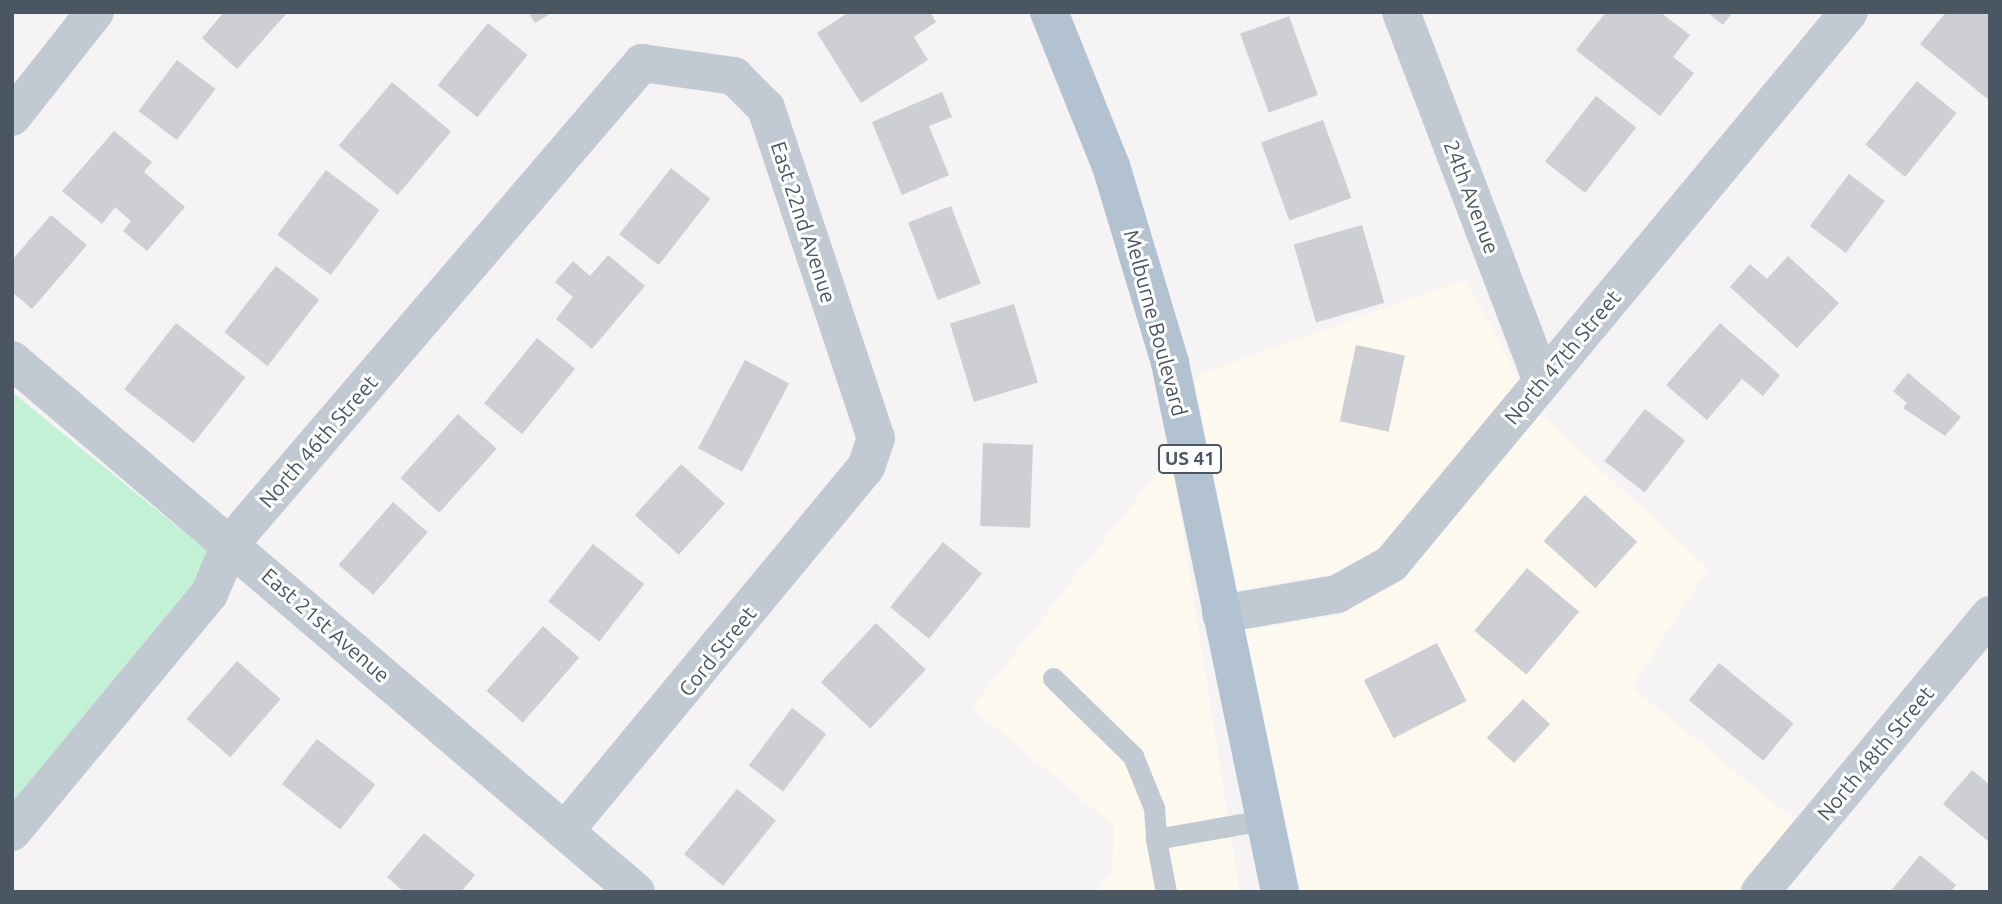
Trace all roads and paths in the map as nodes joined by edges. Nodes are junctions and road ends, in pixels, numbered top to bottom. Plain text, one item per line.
1 (95, 12) edge
2 (1049, 12) edge
3 (1401, 12) edge
4 (1849, 12) edge
5 (642, 63) joint
6 (12, 117) edge
7 (12, 360) edge
8 (1542, 382) junction
9 (866, 467) joint
10 (231, 543) junction
11 (1221, 614) junction
12 (1990, 615) edge
13 (1053, 678) dead end
14 (1264, 820) junction
15 (565, 831) junction
16 (12, 832) edge
17 (1156, 839) junction
18 (636, 892) edge
19 (1166, 892) edge
20 (1280, 892) edge
21 (1760, 892) edge

1 - 6 street
2 - 11 main road, Melburne Boulevard / US 41
3 - 8 street, 24th Avenue
4 - 8 street, North 47th Street
5 - 9 street, East 22nd Avenue
5 - 10 street, North 46th Street
7 - 10 street, East 21st Avenue
8 - 11 street, North 47th Street
9 - 15 street, Cord Street
10 - 15 street, East 21st Avenue
10 - 16 street, North 46th Street
11 - 14 main road, Melburne Boulevard / US 41
12 - 21 street, North 48th Street
13 - 17 lane
14 - 17 lane
14 - 20 main road, Melburne Boulevard / US 41
15 - 18 street, East 21st Avenue
17 - 19 lane

